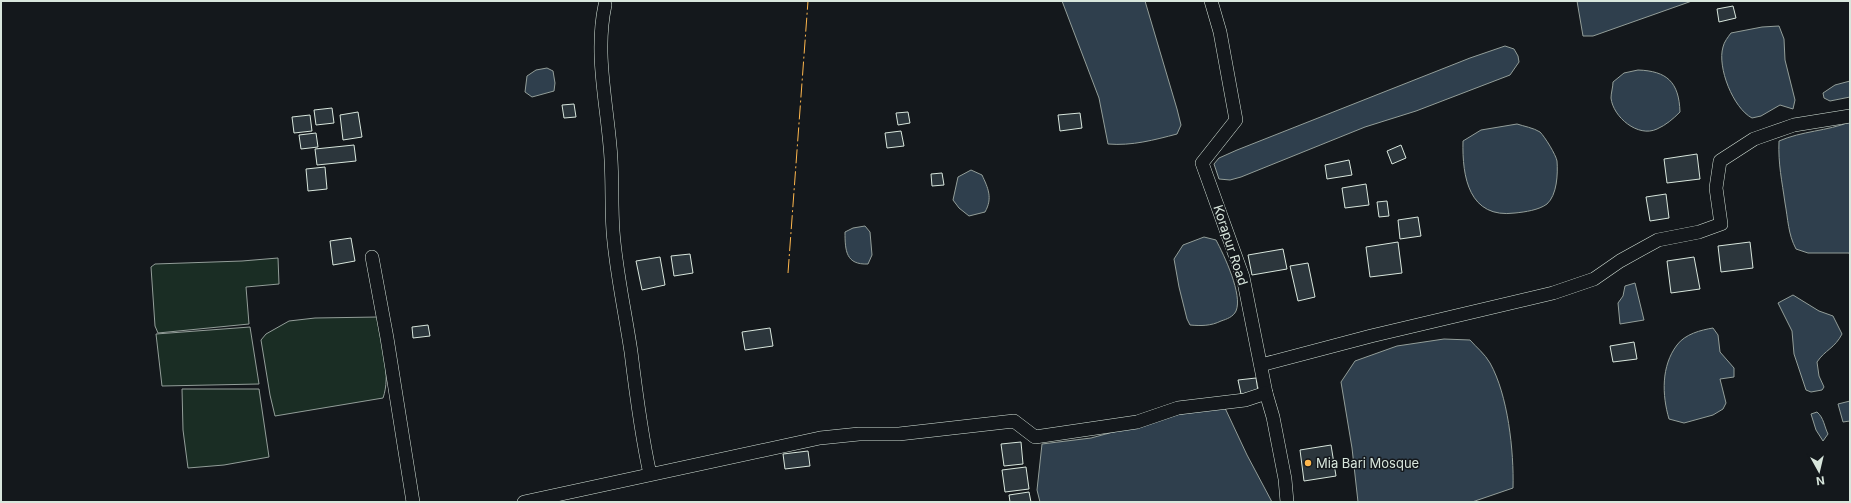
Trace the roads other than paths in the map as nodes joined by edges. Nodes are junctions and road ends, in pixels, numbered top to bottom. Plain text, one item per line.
1 (1211, 1) edge
2 (605, 5) dead end
3 (1850, 116) edge
4 (372, 257) dead end
5 (1261, 365) junction
6 (1266, 393) junction
7 (650, 474) junction
8 (413, 502) edge
9 (524, 502) edge
10 (1287, 502) edge

1 - 5 street, Korapur Road
2 - 7 street
3 - 5 street
4 - 8 street
5 - 6 street, Korapur Road
6 - 7 street
6 - 10 street, Korapur Road
7 - 9 street

